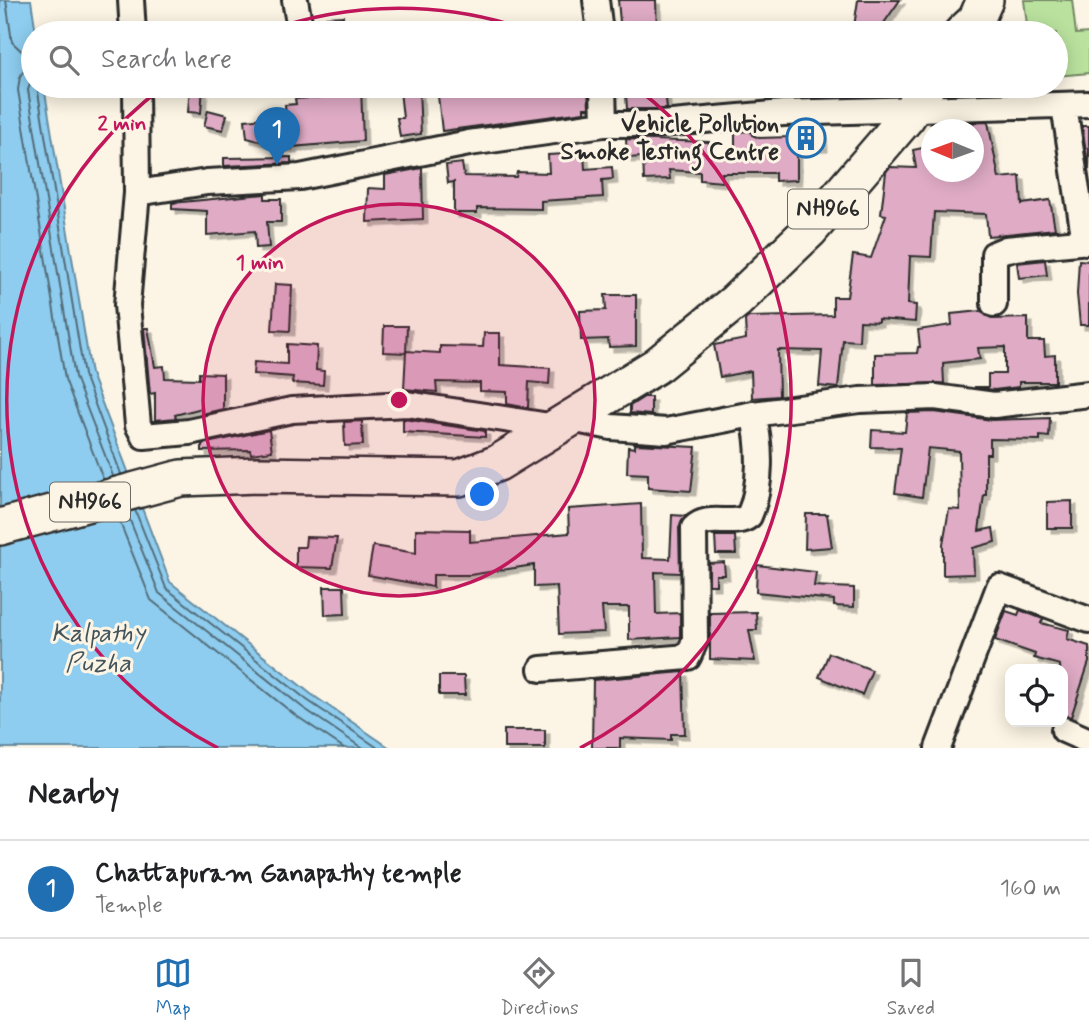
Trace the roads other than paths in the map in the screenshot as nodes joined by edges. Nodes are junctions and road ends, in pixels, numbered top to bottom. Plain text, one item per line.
1 (131, 0) edge
2 (295, 0) edge
3 (596, 0) edge
4 (985, 0) edge
5 (132, 21) edge
6 (299, 21) edge
7 (599, 21) edge
8 (966, 21) edge
9 (136, 98) edge
10 (603, 98) edge
11 (911, 98) edge
12 (919, 98) edge
13 (936, 98) edge
14 (1089, 104) edge
15 (1064, 106) junction
16 (604, 124) junction
17 (137, 193) junction
18 (1087, 241) edge
19 (994, 303) dead end
20 (1089, 394) edge
21 (753, 414) junction
22 (564, 423) junction
23 (0, 527) edge
24 (1089, 621) edge
25 (541, 669) dead end
26 (1064, 730) dead end
27 (1089, 741) edge
28 (938, 748) edge

1 - 5 street
2 - 6 street
3 - 7 street
4 - 8 highway
9 - 17 street
10 - 16 street
11 - 16 street
12 - 22 highway, NH966
13 - 15 street
14 - 15 street
15 - 18 street
16 - 17 street
17 - 22 street
18 - 19 street
20 - 21 street
21 - 22 street
21 - 25 street
22 - 23 highway, NH966
24 - 28 street
26 - 27 street

